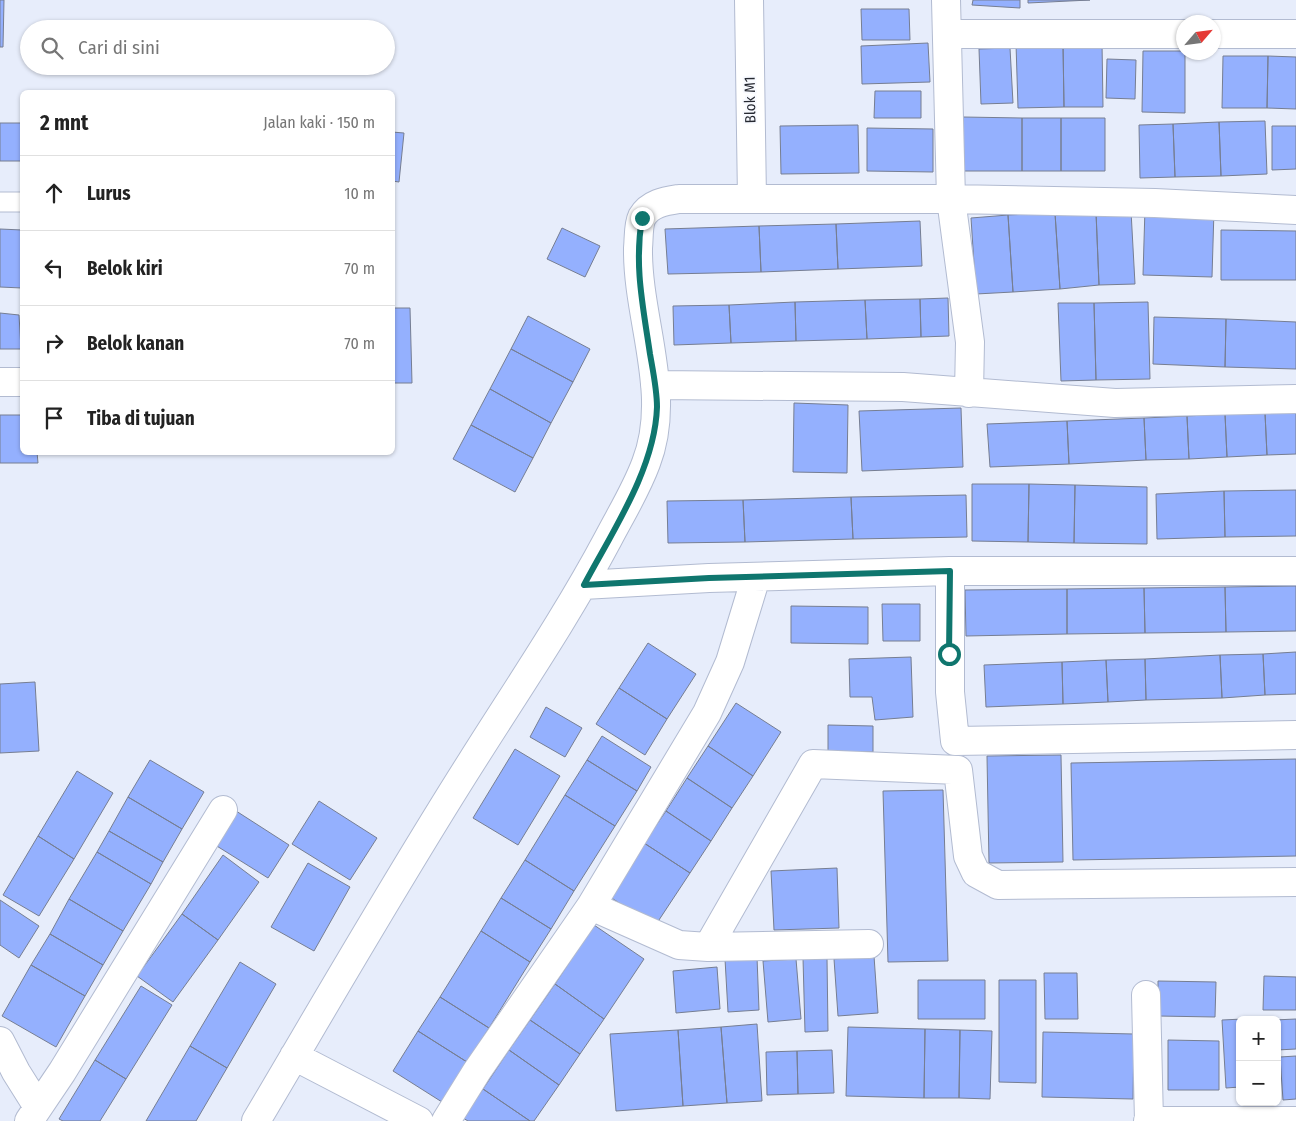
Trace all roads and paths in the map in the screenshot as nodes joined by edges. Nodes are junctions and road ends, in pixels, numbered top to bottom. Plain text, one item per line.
1 (748, 0) edge
2 (946, 0) edge
3 (947, 34) junction
4 (1176, 34) edge
5 (1221, 34) edge
6 (1296, 34) edge
7 (951, 198) junction
8 (752, 199) junction
9 (0, 202) edge
10 (20, 202) edge
11 (1296, 210) edge
12 (655, 385) junction
13 (969, 393) junction
14 (1296, 399) edge
15 (950, 571) junction
16 (1296, 571) edge
17 (756, 576) junction
18 (584, 585) junction
19 (1296, 734) edge
20 (223, 810) dead end
21 (1296, 882) edge
22 (591, 906) junction
23 (869, 944) dead end
24 (708, 947) junction
25 (1146, 996) dead end
26 (0, 1041) edge
27 (294, 1056) junction
28 (34, 1114) edge
29 (256, 1121) edge
30 (419, 1121) edge
31 (446, 1121) edge
32 (1149, 1121) edge
33 (1296, 1121) edge

1 - 8 street, Blok M1
2 - 3 street
3 - 4 street
3 - 7 street
5 - 6 street
7 - 8 street
7 - 11 street
7 - 13 street
8 - 12 street
9 - 10 lane
12 - 13 street
12 - 18 street
13 - 14 street
15 - 16 street
15 - 17 street
15 - 19 street
17 - 18 street
17 - 22 street
18 - 27 street
20 - 28 street
21 - 24 street
22 - 24 street
22 - 31 street
23 - 24 street
25 - 32 street
26 - 28 street
27 - 29 street
27 - 30 street
32 - 33 street

